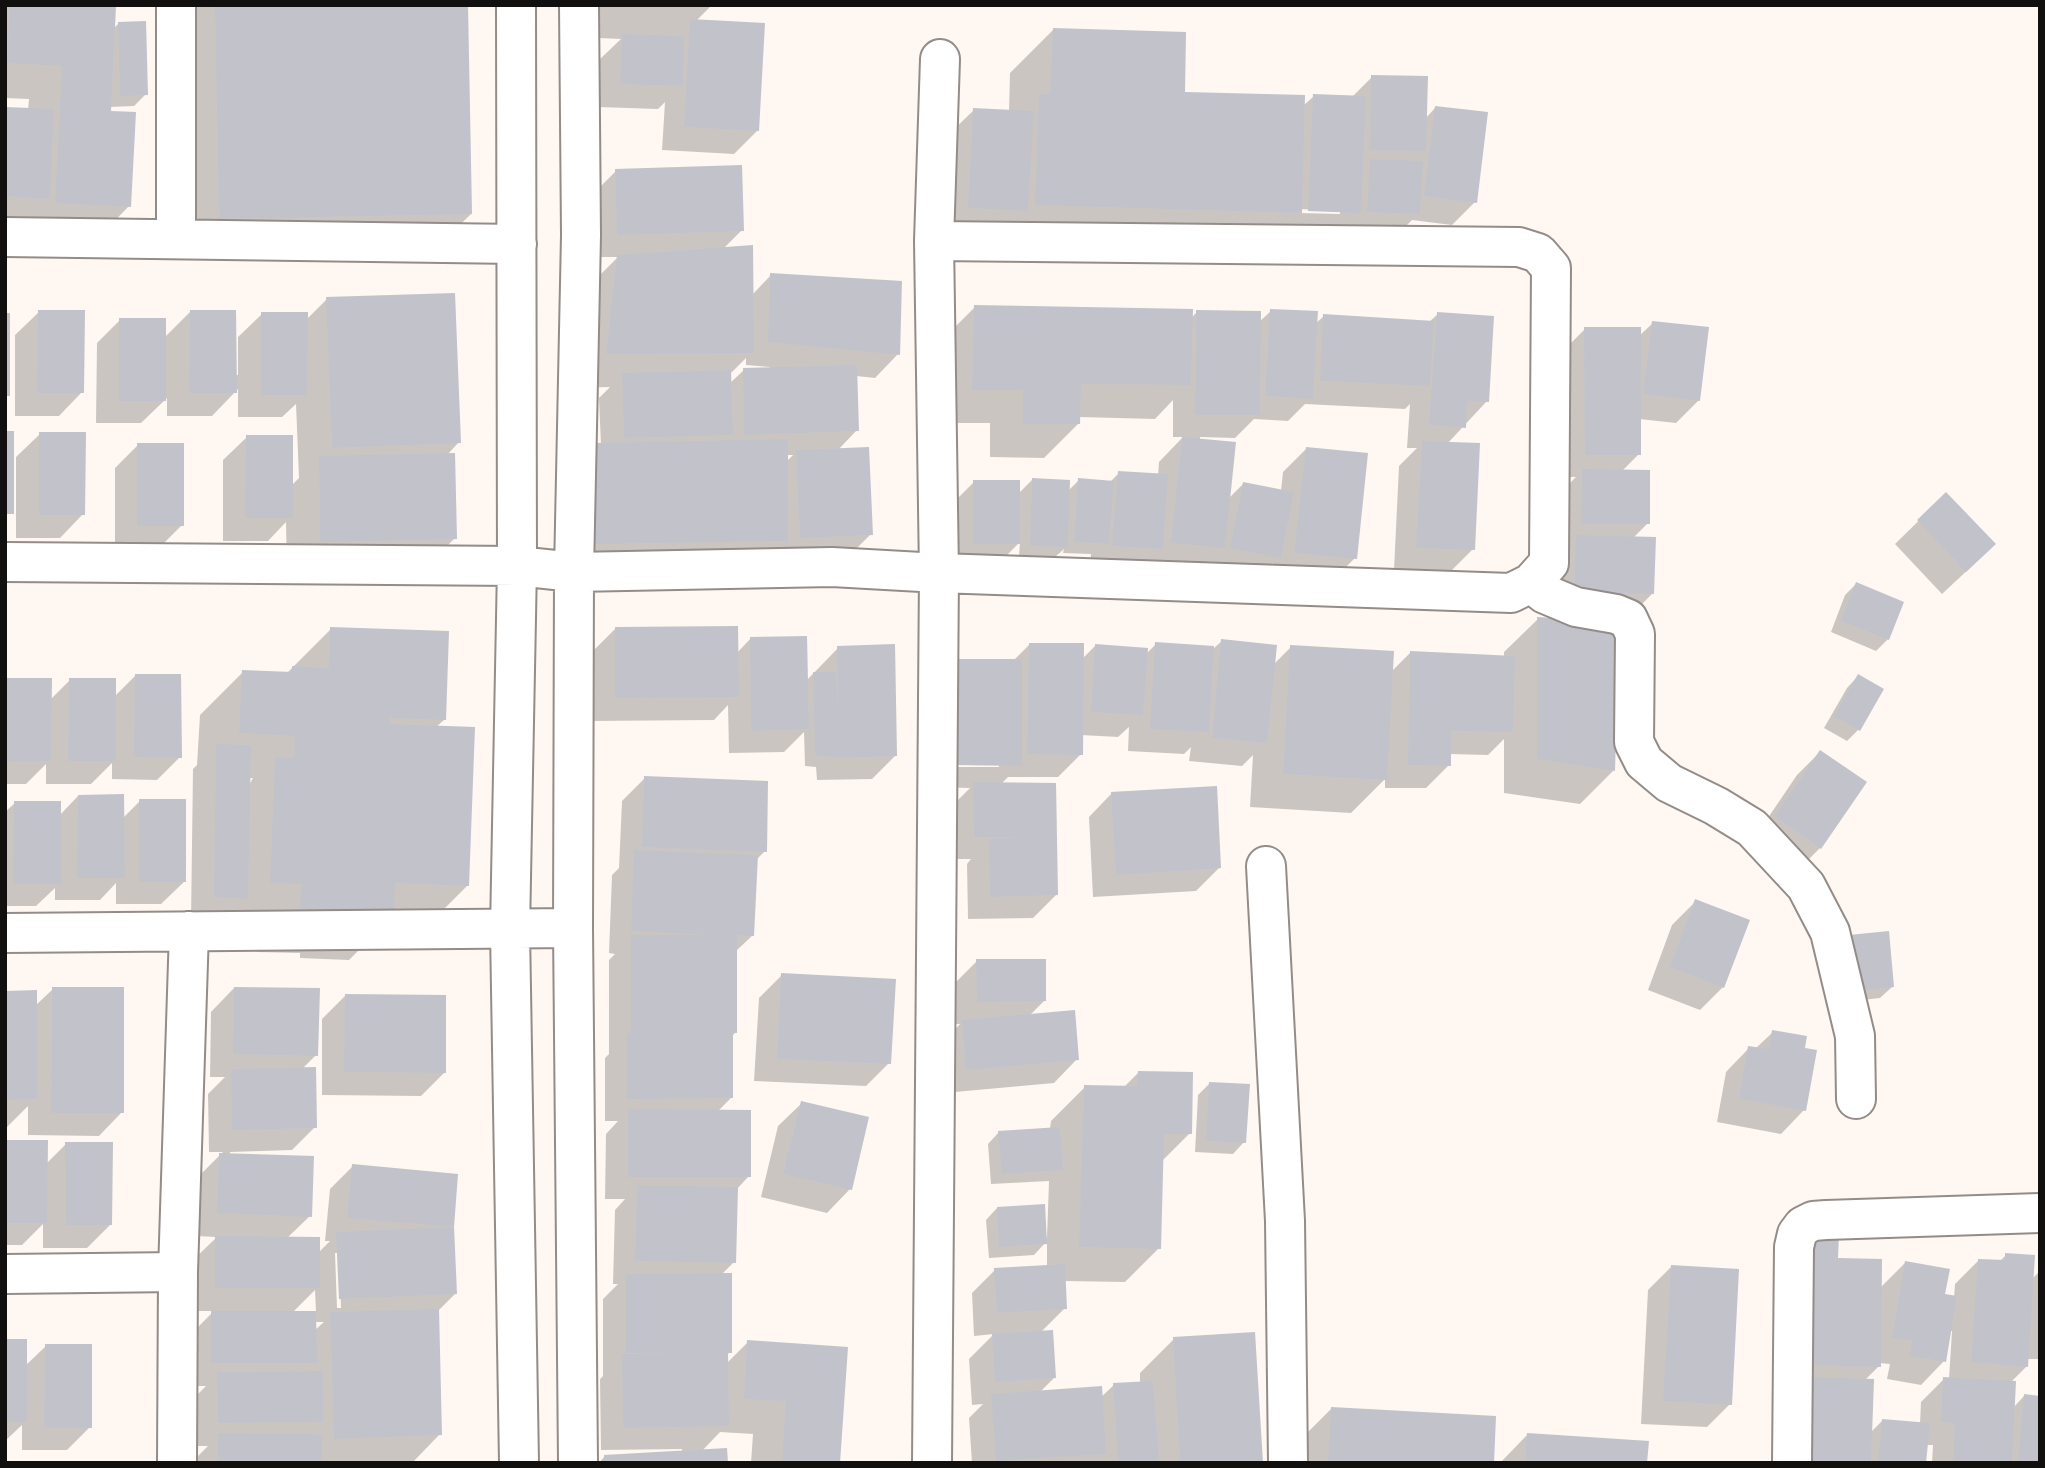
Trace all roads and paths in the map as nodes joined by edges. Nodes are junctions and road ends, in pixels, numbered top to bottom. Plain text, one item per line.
1 (176, 5) edge
2 (516, 5) edge
3 (579, 5) edge
4 (940, 59) dead end
5 (5, 237) edge
6 (176, 239) junction
7 (934, 241) junction
8 (517, 244) junction
9 (5, 562) edge
10 (517, 566) junction
11 (573, 572) junction
12 (939, 573) junction
13 (1531, 583) junction
14 (1266, 866) dead end
15 (573, 928) junction
16 (510, 930) junction
17 (189, 931) junction
18 (5, 933) edge
19 (1857, 1099) dead end
20 (2040, 1213) edge
21 (178, 1272) junction
22 (5, 1274) edge
23 (177, 1463) edge
24 (519, 1463) edge
25 (578, 1463) edge
26 (932, 1463) edge
27 (1288, 1463) edge
28 (1792, 1463) edge

1 - 6 street
2 - 8 street
3 - 11 street
4 - 7 street
5 - 6 street
6 - 8 street
7 - 12 street
7 - 13 street
8 - 10 street
9 - 10 street
10 - 11 street
10 - 16 street
11 - 12 street
11 - 15 street
12 - 13 street
12 - 26 street
13 - 19 street
14 - 27 street
15 - 16 street
15 - 25 street
16 - 17 street
16 - 24 street
17 - 18 street
17 - 21 street
20 - 28 street
21 - 22 street
21 - 23 street

